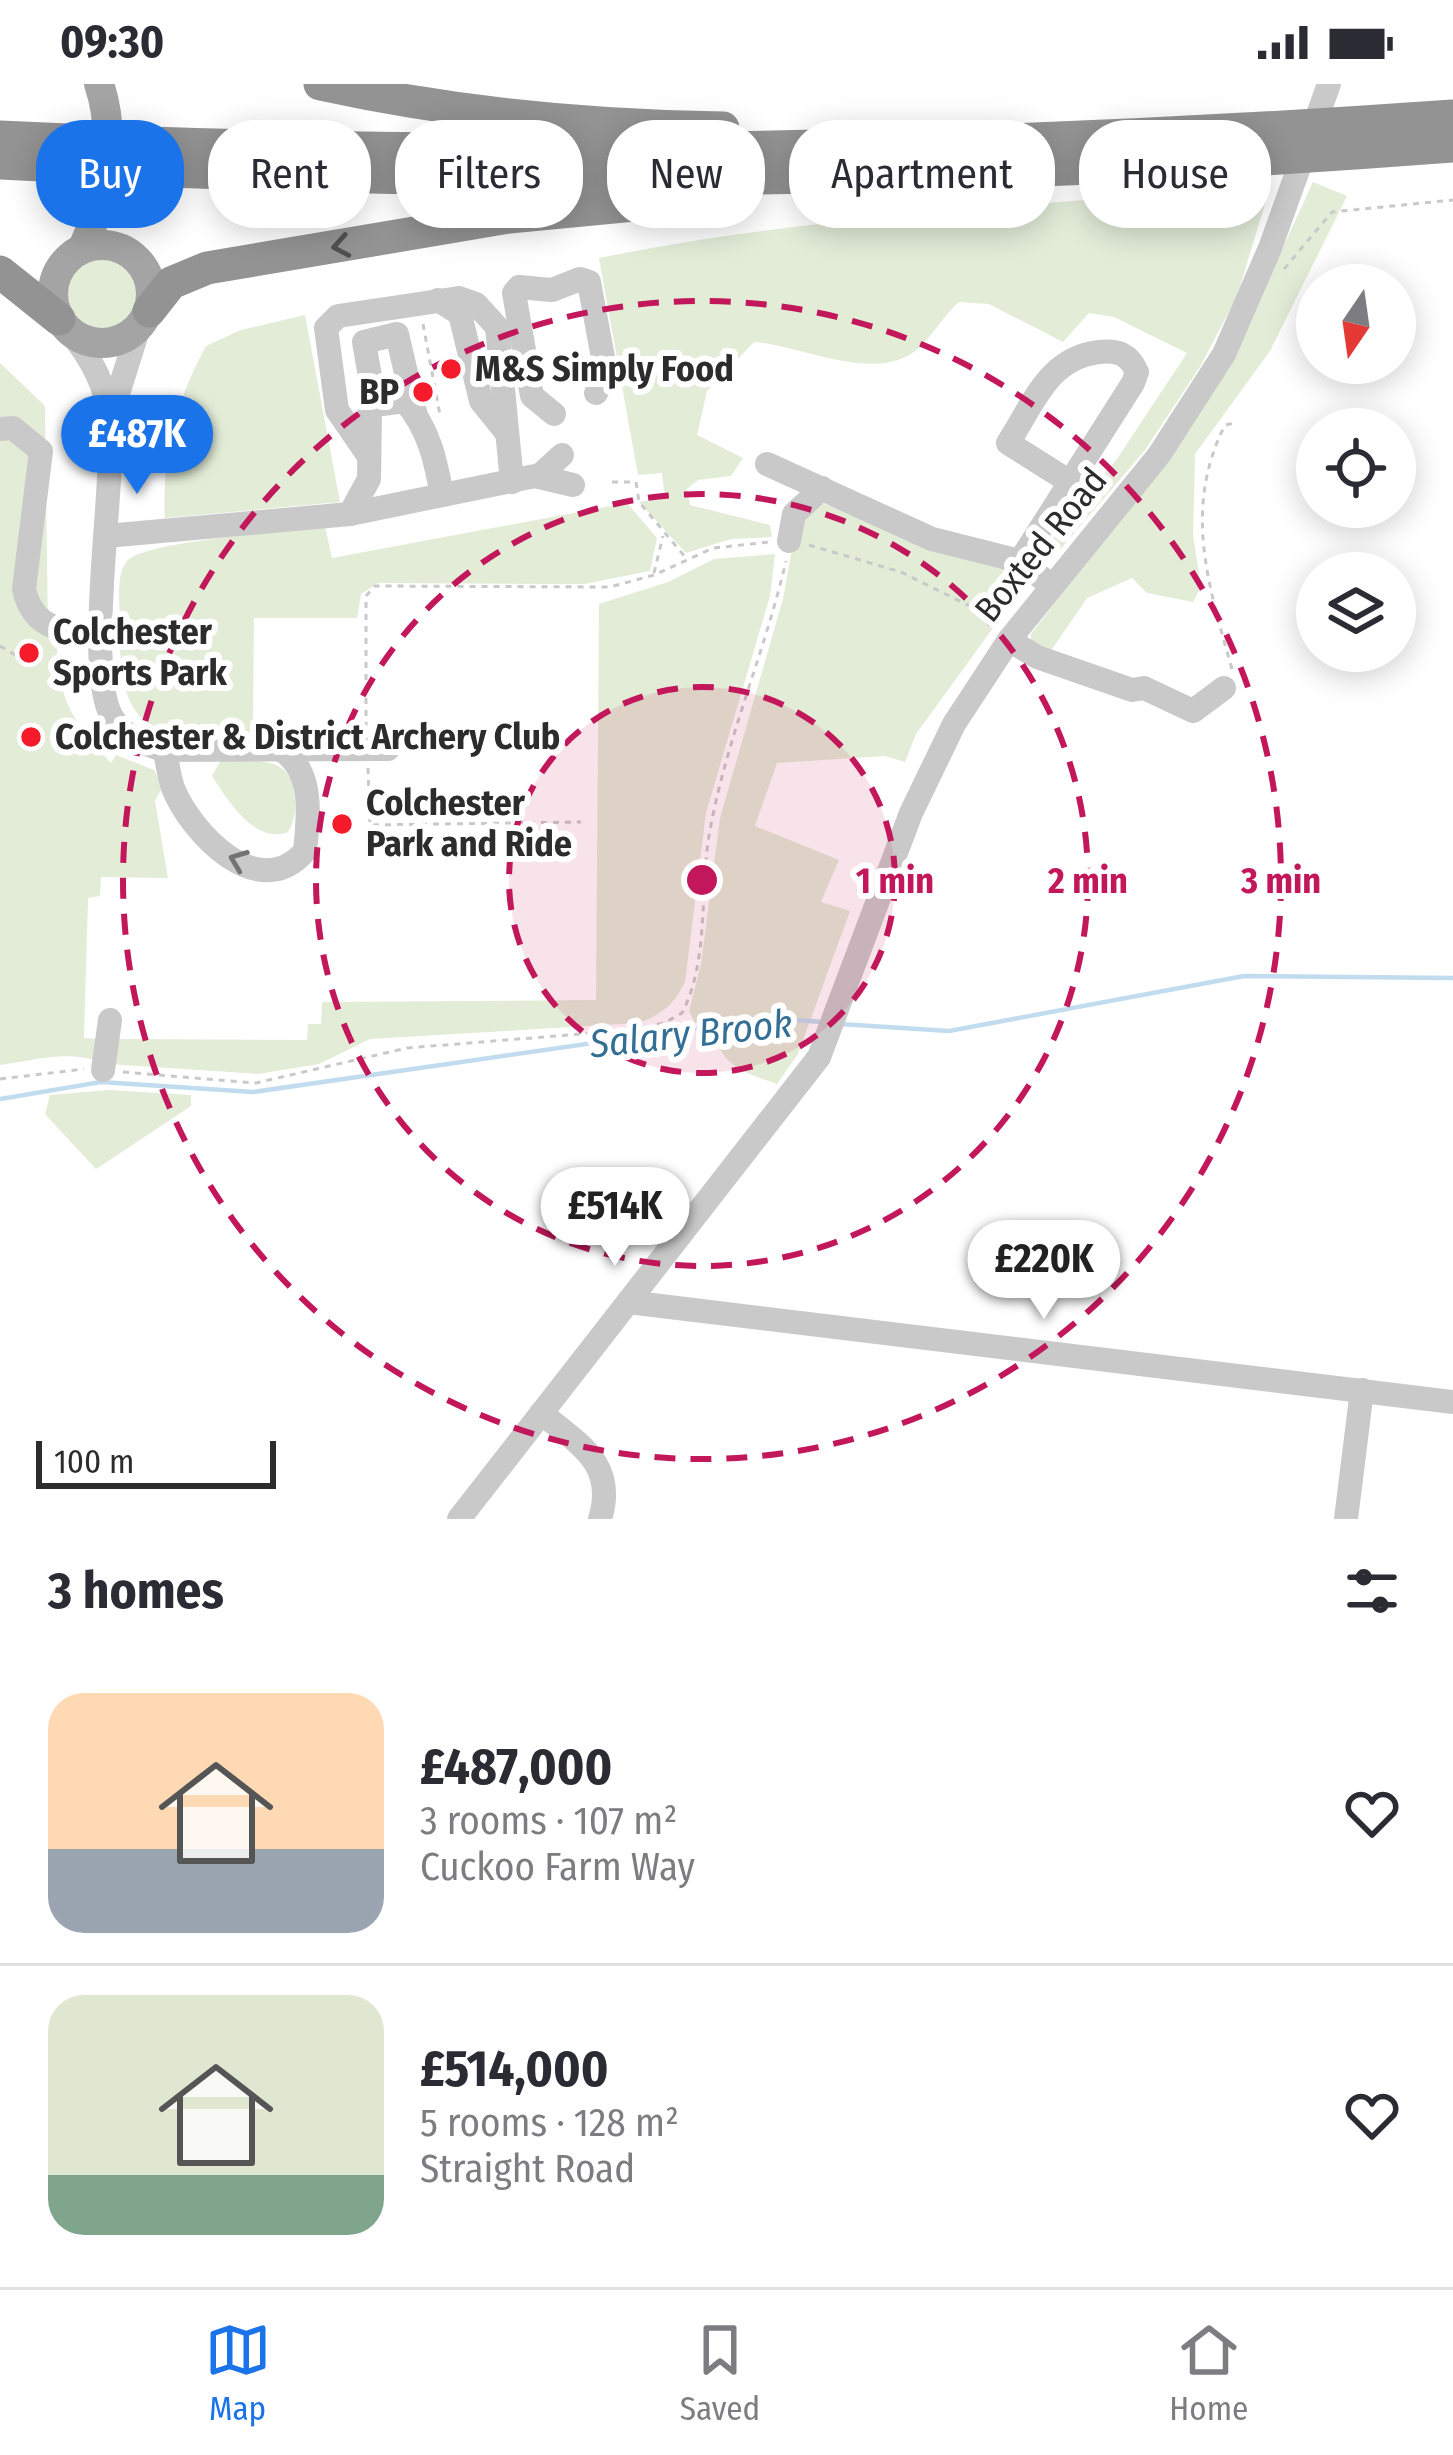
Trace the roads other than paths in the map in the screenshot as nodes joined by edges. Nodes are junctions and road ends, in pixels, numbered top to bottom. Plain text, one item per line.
1 (320, 84) edge
2 (1326, 91) edge
3 (1453, 116) edge
4 (0, 136) edge
5 (1271, 138) edge
6 (1453, 146) edge
7 (1079, 147) edge
8 (1271, 149) edge
9 (1079, 151) edge
10 (1079, 156) edge
11 (1079, 159) edge
12 (0, 163) edge
13 (86, 228) edge
14 (113, 228) edge
15 (73, 248) junction
16 (121, 248) junction
17 (0, 272) edge
18 (58, 314) junction
19 (144, 319) junction
20 (596, 393) dead end
21 (375, 405) junction
22 (554, 414) dead end
23 (428, 416) junction
24 (110, 421) junction
25 (0, 429) edge
26 (368, 455) junction
27 (562, 455) dead end
28 (767, 464) dead end
29 (529, 478) junction
30 (1073, 484) junction
31 (573, 485) dead end
32 (822, 488) junction
33 (442, 495) junction
34 (350, 514) junction
35 (106, 536) junction
36 (790, 542) road end
37 (1020, 561) junction
38 (1052, 586) junction
39 (102, 632) junction
40 (1009, 640) junction
41 (1224, 688) road end
42 (280, 749) junction
43 (388, 749) dead end
44 (165, 750) junction
45 (110, 1020) dead end
46 (103, 1070) road end
47 (628, 1302) junction
48 (1362, 1390) junction
49 (1453, 1402) edge
50 (541, 1413) junction
51 (459, 1519) edge
52 (600, 1519) edge
53 (1346, 1519) edge

1 - 7 highway
2 - 38 street, Boxted Road
3 - 5 highway
4 - 9 highway
6 - 8 highway
10 - 12 highway
11 -> 19 highway
13 - 15 main road
14 - 16 main road
15 - 16 main road
15 - 18 main road
16 - 19 main road
17 - 18 highway
18 - 19 main road
18 - 24 street
19 - 24 street
20 - 22 street
21 - 23 street
21 - 23 street
21 - 26 street
23 - 33 street
24 - 35 street
25 - 39 street
26 - 29 street
26 - 34 street
27 - 29 street
28 - 32 street
29 - 31 street
29 - 33 street
30 - 30 street
30 - 37 street
32 - 36 street
32 - 37 street
33 - 34 street
34 - 35 street
35 - 39 street
37 - 38 street
38 - 40 street, Boxted Road
39 - 44 street
40 - 41 street
40 - 47 street, Boxted Road
42 - 43 street
42 - 44 street
42 -> 44 street
45 - 46 street
47 - 48 street
47 - 50 street, Boxted Road
48 - 49 street
48 - 53 street
50 - 51 street, Boxted Road
50 - 52 street

